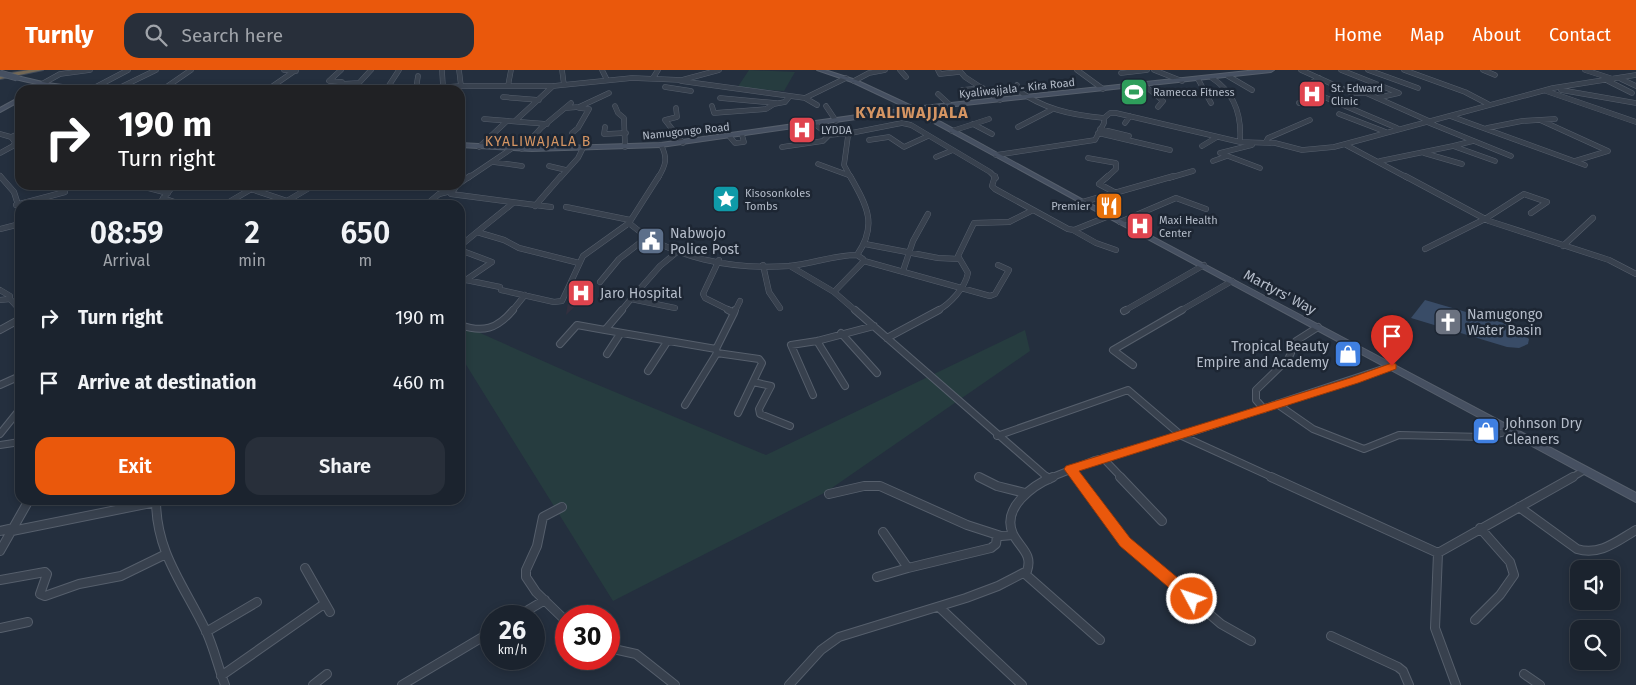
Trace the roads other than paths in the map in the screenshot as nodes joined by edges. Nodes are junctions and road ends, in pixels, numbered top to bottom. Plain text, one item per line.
1 (27, 70) edge
2 (40, 70) edge
3 (90, 70) edge
4 (128, 70) edge
5 (156, 70) edge
6 (191, 70) edge
7 (284, 70) edge
8 (296, 70) edge
9 (341, 70) edge
10 (371, 70) edge
11 (399, 70) edge
12 (442, 70) edge
13 (460, 70) edge
14 (511, 70) edge
15 (562, 70) edge
16 (602, 70) edge
17 (658, 70) edge
18 (719, 70) edge
19 (820, 70) edge
20 (878, 70) edge
21 (885, 70) edge
22 (900, 70) edge
23 (938, 70) edge
24 (1077, 70) edge
25 (1147, 70) edge
26 (1154, 70) edge
27 (1271, 70) edge
28 (1301, 70) edge
29 (1341, 70) edge
30 (1368, 70) edge
31 (1404, 70) edge
32 (1484, 70) edge
33 (1585, 70) edge
34 (959, 71) edge
35 (1121, 72) dead end
36 (0, 75) edge
37 (1495, 75) dead end
38 (418, 76) dead end
39 (1228, 76) junction
40 (1636, 76) edge
41 (906, 77) dead end
42 (17, 78) joint
43 (653, 78) junction
44 (846, 78) junction
45 (1212, 78) junction
46 (1319, 78) junction
47 (1198, 79) junction
48 (1617, 79) junction
49 (607, 80) junction
50 (854, 80) junction
51 (1607, 80) junction
52 (682, 81) junction
53 (1182, 81) junction
54 (45, 84) junction
55 (340, 84) joint
56 (52, 85) edge
57 (100, 85) edge
58 (126, 85) edge
59 (169, 85) edge
60 (274, 85) edge
61 (389, 85) edge
62 (417, 85) edge
63 (443, 85) edge
64 (461, 85) edge
65 (564, 85) junction
66 (1017, 85) dead end
67 (1144, 85) junction
68 (465, 86) edge
69 (508, 86) junction
70 (553, 86) junction
71 (1636, 86) edge
72 (665, 87) junction
73 (1621, 87) junction
74 (984, 88) junction
75 (1418, 88) dead end
76 (1554, 88) junction
77 (1103, 89) junction
78 (962, 90) dead end
79 (1252, 90) dead end
80 (1546, 90) junction
81 (691, 91) dead end
82 (609, 93) dead end
83 (664, 93) dead end
84 (1632, 93) dead end
85 (938, 94) dead end
86 (789, 97) junction
87 (1321, 97) junction
88 (503, 98) dead end
89 (720, 98) dead end
90 (805, 98) junction
91 (1026, 98) junction
92 (1377, 98) junction
93 (539, 100) junction
94 (1000, 100) junction
95 (15, 103) edge
96 (571, 103) dead end
97 (776, 103) junction
98 (1211, 103) dead end
99 (1299, 103) dead end
100 (1636, 103) edge
101 (1488, 104) junction
102 (818, 105) dead end
103 (950, 105) junction
104 (615, 106) dead end
105 (712, 106) dead end
106 (826, 106) dead end
107 (579, 107) junction
108 (566, 108) junction
109 (676, 108) dead end
110 (1158, 108) dead end
111 (913, 109) junction
112 (0, 110) edge
113 (1051, 110) junction
114 (1339, 114) dead end
115 (1130, 116) junction
116 (1450, 116) junction
117 (1104, 118) junction
118 (484, 119) dead end
119 (989, 119) dead end
120 (1555, 119) dead end
121 (1310, 120) dead end
122 (1540, 120) junction
123 (507, 121) junction
124 (836, 121) junction
125 (1427, 121) junction
126 (515, 122) junction
127 (1636, 122) edge
128 (1125, 123) dead end
129 (548, 124) junction
130 (816, 124) junction
131 (974, 124) junction
132 (605, 127) dead end
133 (1018, 127) dead end
134 (1397, 128) junction
135 (1486, 128) junction
136 (952, 131) junction
137 (1099, 131) junction
138 (1386, 132) junction
139 (572, 133) dead end
140 (626, 133) junction
141 (850, 133) junction
142 (0, 134) edge
143 (992, 134) dead end
144 (15, 135) edge
145 (829, 135) junction
146 (928, 136) junction
147 (1129, 136) dead end
148 (12, 137) junction
149 (1218, 137) junction
150 (15, 140) edge
151 (869, 140) dead end
152 (1473, 141) junction
153 (1240, 142) junction
154 (1266, 142) junction
155 (683, 143) junction
156 (15, 144) edge
157 (1255, 144) junction
158 (661, 145) junction
159 (1346, 145) junction
160 (465, 146) edge
161 (1202, 146) dead end
162 (1452, 146) junction
163 (479, 147) junction
164 (625, 147) junction
165 (782, 147) dead end
166 (583, 148) junction
167 (511, 149) junction
168 (522, 149) junction
169 (1493, 149) junction
170 (954, 150) junction
171 (1170, 150) dead end
172 (1423, 152) junction
173 (0, 153) edge
174 (1477, 154) junction
175 (996, 155) junction
176 (1227, 156) junction
177 (1511, 156) dead end
178 (936, 157) dead end
179 (1088, 158) dead end
180 (1213, 161) dead end
181 (1495, 161) dead end
182 (1576, 161) junction
183 (493, 162) junction
184 (1380, 162) junction
185 (818, 164) dead end
186 (1462, 164) dead end
187 (1585, 165) dead end
188 (522, 166) dead end
189 (550, 166) dead end
190 (1260, 168) dead end
191 (566, 170) junction
192 (1193, 170) dead end
193 (848, 175) junction
194 (0, 176) edge
195 (465, 180) edge
196 (2, 182) edge
197 (156, 190) edge
198 (170, 190) edge
199 (249, 190) edge
200 (254, 190) edge
201 (306, 190) edge
202 (445, 190) edge
203 (448, 191) junction
204 (65, 192) dead end
205 (168, 193) junction
206 (1117, 193) junction
207 (164, 198) joint
208 (16, 200) edge
209 (35, 200) edge
210 (169, 200) edge
211 (232, 200) edge
212 (284, 200) edge
213 (289, 200) edge
214 (434, 200) edge
215 (1083, 202) junction
216 (513, 203) junction
217 (535, 206) junction
218 (551, 207) dead end
219 (566, 207) dead end
220 (1206, 209) dead end
221 (1033, 210) junction
222 (1531, 213) dead end
223 (928, 214) dead end
224 (1109, 216) junction
225 (1593, 218) dead end
226 (1485, 219) junction
227 (629, 222) junction
228 (1120, 222) junction
229 (15, 225) edge
230 (0, 229) edge
231 (1073, 230) junction
232 (478, 232) junction
233 (646, 238) junction
234 (465, 242) edge
235 (865, 244) junction
236 (1563, 246) junction
237 (1425, 249) dead end
238 (1116, 250) dead end
239 (465, 252) edge
240 (678, 252) junction
241 (909, 252) junction
242 (468, 253) junction
243 (465, 255) edge
244 (856, 256) junction
245 (959, 259) junction
246 (719, 260) junction
247 (864, 261) junction
248 (579, 263) junction
249 (998, 264) dead end
250 (1618, 264) junction
251 (763, 265) junction
252 (1204, 265) junction
253 (790, 266) junction
254 (1636, 269) edge
255 (903, 271) junction
256 (1636, 274) edge
257 (466, 280) joint
258 (1232, 281) junction
259 (600, 282) dead end
260 (962, 287) junction
261 (0, 290) edge
262 (834, 292) junction
263 (525, 295) junction
264 (10, 299) junction
265 (631, 299) junction
266 (0, 300) edge
267 (740, 301) dead end
268 (15, 304) edge
269 (675, 308) dead end
270 (780, 308) dead end
271 (1124, 312) dead end
272 (734, 313) junction
273 (15, 322) edge
274 (874, 326) junction
275 (465, 327) edge
276 (1318, 327) junction
277 (0, 330) edge
278 (605, 330) junction
279 (490, 331) joint
280 (841, 333) junction
281 (620, 334) junction
282 (888, 338) junction
283 (817, 341) junction
284 (1296, 341) dead end
285 (667, 342) junction
286 (560, 344) dead end
287 (717, 351) junction
288 (1290, 353) dead end
289 (607, 354) dead end
290 (1133, 365) dead end
291 (1392, 366) junction
292 (648, 371) dead end
293 (877, 373) dead end
294 (15, 378) edge
295 (753, 382) junction
296 (0, 385) edge
297 (845, 386) dead end
298 (813, 395) dead end
299 (1277, 404) junction
300 (685, 405) dead end
301 (1264, 409) junction
302 (738, 413) dead end
303 (15, 415) edge
304 (790, 426) dead end
305 (1510, 431) junction
306 (0, 434) edge
307 (997, 436) junction
308 (1182, 436) junction
309 (15, 443) edge
310 (0, 446) edge
311 (1103, 458) junction
312 (1070, 469) junction
313 (1585, 470) junction
314 (979, 477) dead end
315 (1049, 479) junction
316 (1025, 493) junction
317 (829, 494) dead end
318 (1636, 498) edge
319 (26, 505) edge
320 (136, 505) edge
321 (156, 505) edge
322 (562, 507) dead end
323 (1519, 507) junction
324 (1162, 521) dead end
325 (1480, 528) junction
326 (12, 530) junction
327 (1636, 530) edge
328 (0, 531) edge
329 (883, 532) dead end
330 (1012, 535) junction
331 (997, 536) junction
332 (0, 551) edge
333 (1438, 553) junction
334 (164, 555) junction
335 (305, 568) dead end
336 (908, 568) junction
337 (1024, 573) junction
338 (878, 577) dead end
339 (0, 580) edge
340 (545, 600) junction
341 (257, 602) dead end
342 (324, 604) junction
343 (537, 605) edge
344 (939, 607) junction
345 (555, 610) edge
346 (330, 612) dead end
347 (1475, 620) dead end
348 (28, 622) dead end
349 (0, 628) edge
350 (206, 632) junction
351 (1331, 636) dead end
352 (480, 639) edge
353 (1100, 640) dead end
354 (1252, 642) dead end
355 (620, 650) edge
356 (328, 674) dead end
357 (1524, 674) dead end
358 (221, 676) junction
359 (225, 685) edge
360 (313, 685) edge
361 (402, 685) edge
362 (675, 685) edge
363 (790, 685) edge
364 (1022, 685) edge
365 (1409, 685) edge
366 (1456, 685) edge
367 (1540, 685) edge

1 - 36 highway
2 - 36 highway
3 - 54 street
4 - 57 street
5 - 58 street
6 - 59 street
7 - 8 street
8 - 60 street
9 - 55 street
10 - 55 street
11 - 61 street
12 - 63 street
13 - 64 street
14 - 69 street
15 - 65 street
16 - 49 street
17 - 43 street
18 - 52 street
19 - 44 main road, Martyrs' Way
20 - 21 street
20 - 50 street
22 - 41 street
23 - 34 street
24 - 77 street
25 - 35 street
26 - 53 street
27 - 39 street, Kyaliwajjala - Kira Road
28 - 46 street
29 - 92 street
30 - 75 street
31 - 101 street
32 - 37 street
33 - 48 street
34 - 74 street
36 - 42 street, bridge
38 - 62 street
39 - 45 street, Kyaliwajjala - Kira Road
39 - 79 street
40 - 48 street
42 - 54 main road
43 - 49 street
43 - 52 street
44 - 50 main road, Martyrs' Way
44 - 90 street
45 - 47 street, Kyaliwajjala - Kira Road
45 - 153 street
46 - 87 street
46 - 92 street
47 - 53 street, Kyaliwajjala - Kira Road
47 - 98 street
48 - 51 street
48 - 71 street
49 - 65 street
50 - 111 main road, Martyrs' Way
51 - 73 street
51 - 76 street
52 - 72 street
52 - 86 street
53 - 67 street, Kyaliwajjala - Kira Road
54 - 56 main road
65 - 70 street
66 - 91 street
67 - 77 street, Kyaliwajjala - Kira Road
67 - 110 street
68 - 69 street
69 - 70 street
70 - 93 street
71 - 73 street
72 - 81 street
72 - 83 street
73 - 84 street
74 - 78 street
74 - 94 street
76 - 80 street
76 - 100 street
77 - 91 street, Kyaliwajjala - Kira Road
80 - 101 street
80 - 127 street
82 - 107 street
85 - 103 street
86 - 90 street
86 - 97 street
87 - 99 street
87 - 134 street
88 - 93 street
89 - 97 street
90 - 102 street
91 - 94 street, Kyaliwajjala - Kira Road
91 - 113 street
92 - 125 street
93 - 126 street
94 - 103 street, Kyaliwajjala - Kira Road
95 - 112 main road
96 - 108 street
97 - 105 street
101 - 116 street
103 - 111 street, Kyaliwajjala - Kira Road
104 - 140 street
106 - 124 street
107 - 108 street
107 - 139 street
108 - 129 street
109 - 155 street
111 - 124 main road, Namugongo Road
111 - 136 main road, Martyrs' Way
113 - 117 street
113 - 133 street
114 - 138 street
115 - 117 street
115 - 128 street
115 - 149 street
116 - 125 street
116 - 135 street
117 - 137 street
118 - 123 street
119 - 131 street
120 - 122 street
121 - 154 street
122 - 135 street
122 - 182 street
123 - 126 street
123 - 163 street
124 - 130 main road, Namugongo Road
125 - 134 street
125 - 152 street
126 - 129 street
129 - 168 street
130 - 145 street
130 - 155 main road, Namugongo Road
131 - 136 street
131 - 143 street
132 - 140 street
134 - 138 street
135 - 182 street
136 - 175 main road, Martyrs' Way
137 - 147 street
137 - 171 street
137 - 175 street
138 - 159 street
140 - 164 street
141 - 145 street
141 - 146 street
141 - 193 street
142 - 148 street
144 - 148 street
145 - 165 street
146 - 151 street
146 - 170 street
148 - 150 street
149 - 153 street
149 - 161 street
152 - 162 street
152 - 169 street
153 - 157 street
154 - 157 street
154 - 159 street
155 - 158 main road, Namugongo Road
156 - 173 street
157 - 176 street
158 - 164 main road, Namugongo Road
158 - 227 street
159 - 184 street
160 - 163 main road, Namugongo Road
162 - 172 street
162 - 174 street
163 - 167 main road, Namugongo Road
164 - 166 main road, Namugongo Road
166 - 168 main road, Namugongo Road
166 - 191 street
167 - 168 main road, Namugongo Road
167 - 183 street
169 - 174 street
169 - 177 street
170 - 178 street
170 - 221 street
172 - 184 street
172 - 186 street
174 - 181 street
175 - 215 main road, Martyrs' Way
176 - 180 street
176 - 190 street
179 - 206 street
182 - 187 street
183 - 188 street
183 - 195 street
184 - 226 street
185 - 193 street
189 - 191 street
191 - 217 street
192 - 206 street
193 - 235 street
194 - 196 street
196 - 208 street
197 - 205 street
198 - 205 street
199 - 211 street
200 - 212 street
201 - 213 street
202 - 203 street
203 - 214 street
203 - 216 street
204 - 209 street
205 - 207 street
206 - 215 street
207 - 210 street
215 - 224 main road, Martyrs' Way
216 - 217 street
216 - 232 street
217 - 218 street
219 - 227 street
220 - 228 street
221 - 231 street
221 - 245 street
222 - 226 street
223 - 241 street
224 - 228 main road, Martyrs' Way
224 - 231 street
225 - 236 street
226 - 236 street
226 - 237 street
227 - 233 street
227 - 248 street
228 - 252 main road, Martyrs' Way
229 - 230 street
231 - 238 street
232 - 234 street
232 - 248 street
233 - 240 street
233 - 259 street
235 - 241 street
235 - 244 street
236 - 250 street
239 - 242 street
240 - 246 street
240 - 265 street
241 - 245 street
241 - 255 street
242 - 243 street
242 - 257 street
244 - 247 street
244 - 253 street
245 - 260 street
246 - 251 street
246 - 272 street
247 - 255 street
247 - 262 street
248 - 263 street
249 - 260 street
250 - 254 street
250 - 256 street
251 - 253 street
251 - 270 street
252 - 258 main road, Martyrs' Way
252 - 271 street
253 - 262 street
255 - 260 street
257 - 263 street
258 - 276 main road, Martyrs' Way
258 - 290 street
260 - 282 street
261 - 264 street
262 - 274 street
263 - 279 street
264 - 266 street
264 - 268 street
265 - 269 street
265 - 278 street
267 - 272 street
272 - 287 street
273 - 277 street
274 - 280 street
274 - 282 street
275 - 279 street
276 - 284 street
276 - 291 main road, Martyrs' Way
278 - 281 street
278 - 286 street
280 - 283 street
280 - 293 street
281 - 285 street
281 - 289 street
282 - 307 street
283 - 297 street
283 - 298 street
285 - 287 street
285 - 292 street
287 - 295 street
287 - 300 street
288 - 301 street
291 - 299 street
291 - 305 main road, Martyrs' Way
294 - 296 street
295 - 302 street
295 - 304 street
299 - 301 street
299 - 305 street
301 - 308 street
303 - 306 street
305 - 313 main road, Martyrs' Way
307 - 308 street
307 - 315 street
308 - 311 street
308 - 333 street
309 - 310 street
311 - 312 street
311 - 324 street
312 - 315 street
312 - 354 street
313 - 318 main road, Martyrs' Way
313 - 323 street
314 - 316 street
315 - 316 street
316 - 330 street
317 - 331 street
319 - 326 street
320 - 326 street
321 - 334 street
322 - 340 street
323 - 325 street
323 - 327 street
325 - 333 street
325 - 347 street
326 - 328 street
326 - 332 street
329 - 336 street
330 - 331 street
330 - 337 street
331 - 336 street
333 - 366 street
334 - 339 street
334 - 350 street
335 - 342 street
336 - 338 street
337 - 344 street
337 - 353 street
340 - 343 street
340 - 345 street
341 - 350 street
342 - 346 street
342 - 358 street
344 - 363 street
344 - 364 street
348 - 349 street
350 - 358 street
351 - 365 street
352 - 361 street
355 - 362 street
356 - 360 street
357 - 367 street
358 - 359 street

